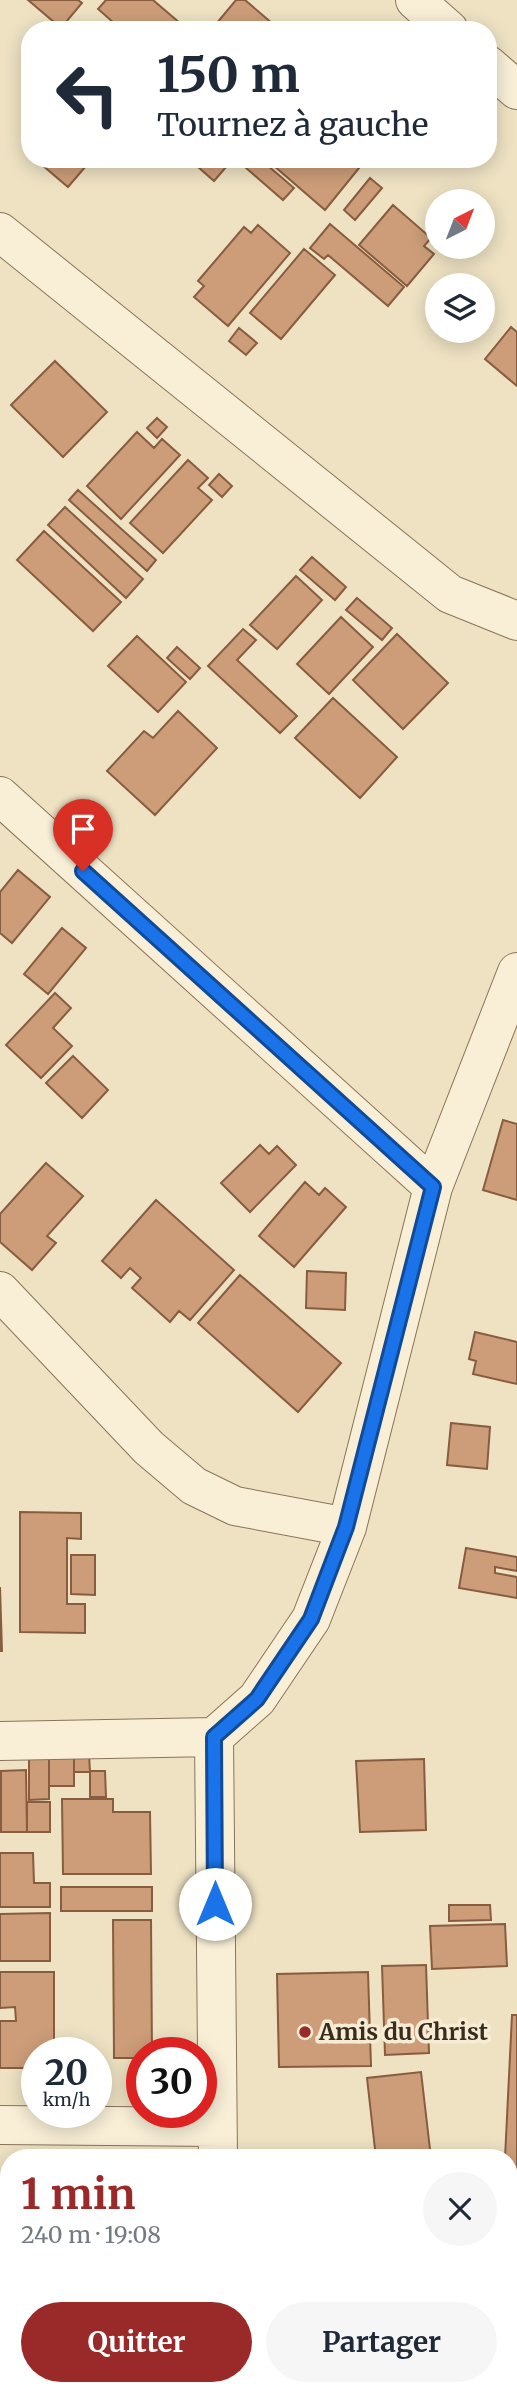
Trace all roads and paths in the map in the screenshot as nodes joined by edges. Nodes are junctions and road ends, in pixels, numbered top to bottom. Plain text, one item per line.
1 (415, 0) edge
2 (439, 21) edge
3 (497, 73) edge
4 (517, 90) edge
5 (0, 232) edge
6 (517, 621) edge
7 (0, 796) edge
8 (517, 972) edge
9 (433, 1187) junction
10 (0, 1291) edge
11 (346, 1527) junction
12 (214, 1737) junction
13 (0, 1741) edge
14 (0, 2126) edge
15 (217, 2142) edge

1 - 2 street
3 - 4 street
5 - 6 street
7 - 9 street
8 - 9 street
9 - 11 street
10 - 11 street
11 - 12 street
12 - 13 street
12 - 15 street
14 - 15 street

